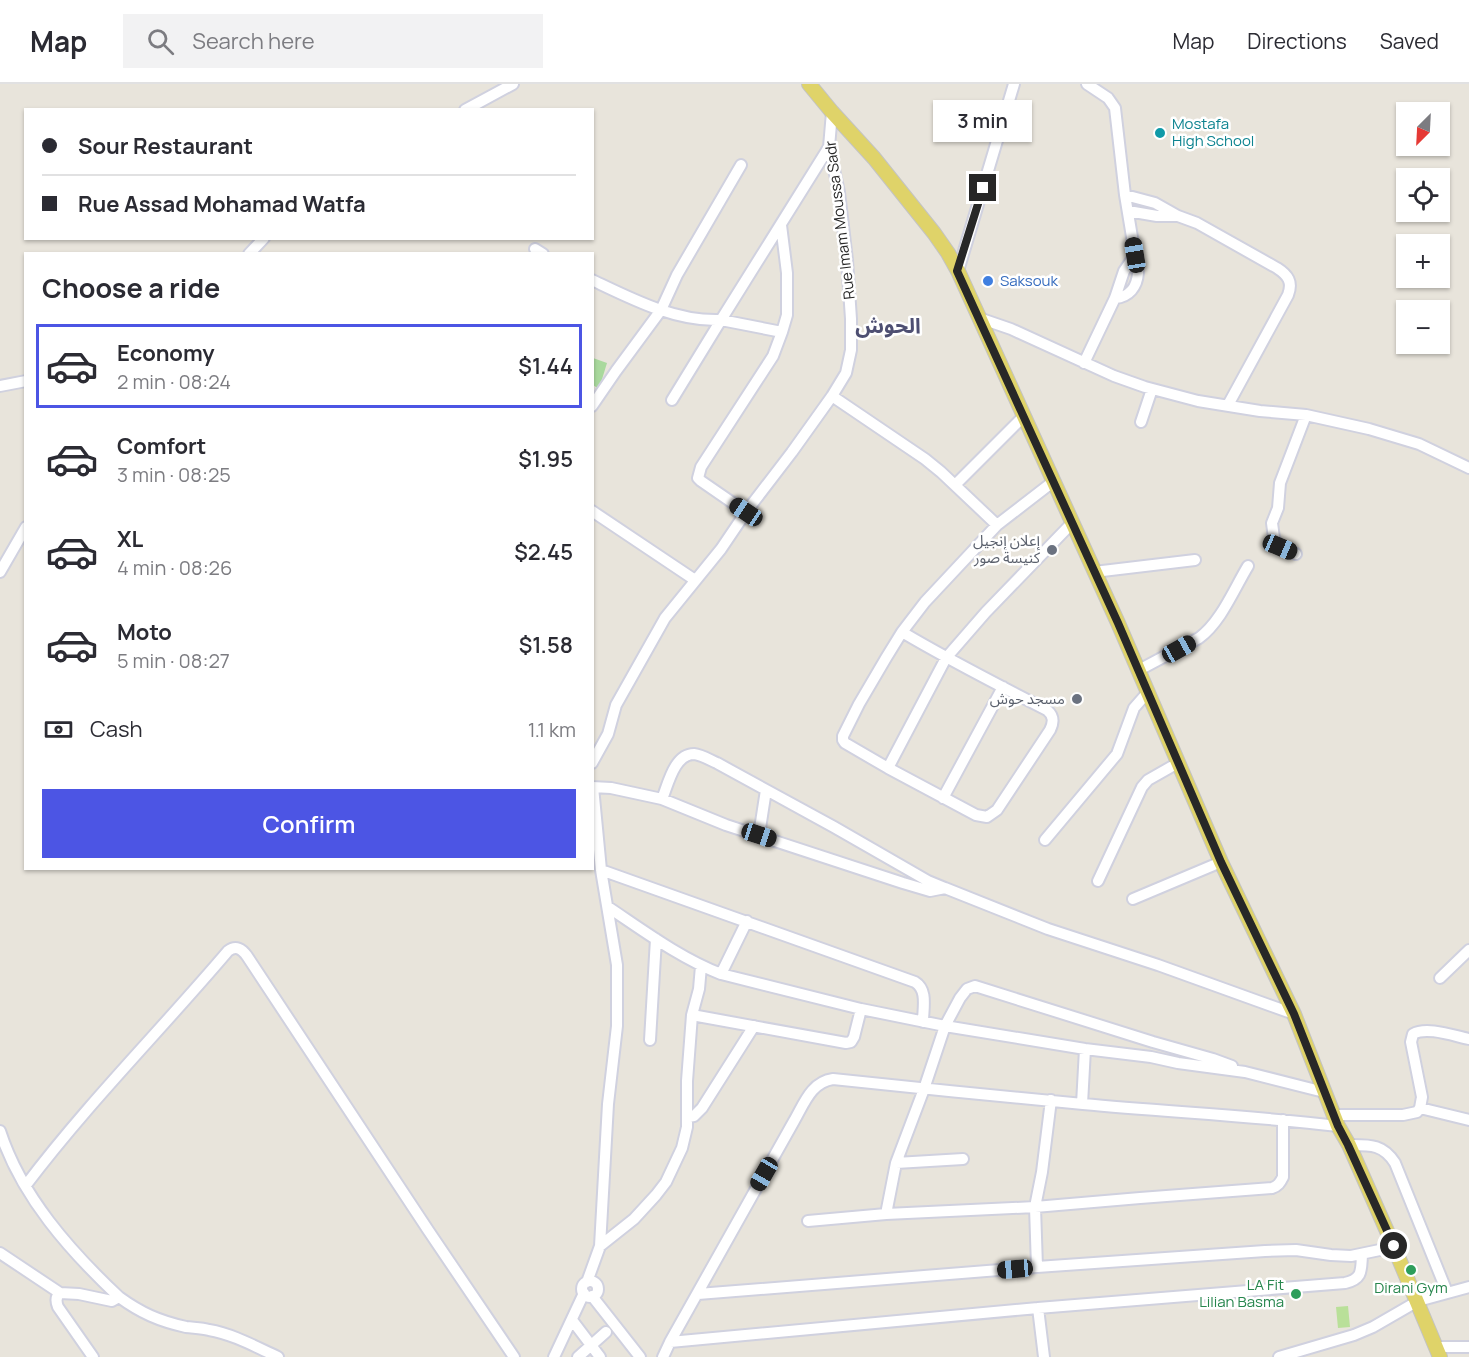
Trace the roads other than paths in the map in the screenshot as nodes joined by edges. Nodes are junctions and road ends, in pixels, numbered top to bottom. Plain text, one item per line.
1 (511, 84) edge
2 (809, 84) edge
3 (1014, 84) edge
4 (1087, 84) edge
5 (469, 108) edge
6 (831, 112) junction
7 (829, 147) junction
8 (741, 165) dead end
9 (1125, 195) junction
10 (1128, 211) junction
11 (1178, 216) junction
12 (781, 225) junction
13 (262, 240) edge
14 (251, 252) edge
15 (1135, 255) junction
16 (957, 271) junction
17 (594, 281) edge
18 (1114, 298) junction
19 (661, 310) junction
20 (979, 318) junction
21 (721, 320) junction
22 (782, 332) junction
23 (1084, 363) junction
24 (24, 381) edge
25 (0, 386) edge
26 (1152, 389) junction
27 (832, 396) junction
28 (672, 400) dead end
29 (594, 403) edge
30 (1228, 405) junction
31 (1306, 415) junction
32 (1024, 416) junction
33 (1141, 422) dead end
34 (1469, 468) edge
35 (1054, 481) junction
36 (955, 484) junction
37 (594, 512) edge
38 (746, 512) junction
39 (1072, 523) junction
40 (997, 525) junction
41 (24, 530) edge
42 (1296, 554) dead end
43 (1195, 560) dead end
44 (1248, 566) dead end
45 (0, 572) edge
46 (1094, 572) junction
47 (696, 580) junction
48 (902, 632) junction
49 (946, 658) junction
50 (1139, 670) junction
51 (1003, 687) junction
52 (1148, 692) junction
53 (594, 759) edge
54 (1178, 763) junction
55 (888, 768) junction
56 (594, 787) edge
57 (766, 790) junction
58 (594, 797) edge
59 (943, 798) junction
60 (662, 799) junction
61 (759, 835) junction
62 (1045, 840) dead end
63 (1221, 862) junction
64 (901, 864) junction
65 (601, 870) junction
66 (1098, 881) dead end
67 (903, 883) junction
68 (945, 888) junction
69 (1134, 899) dead end
70 (608, 907) junction
71 (747, 921) junction
72 (656, 939) junction
73 (1469, 950) edge
74 (701, 966) junction
75 (721, 974) junction
76 (1440, 978) dead end
77 (861, 1009) junction
78 (1294, 1014) junction
79 (692, 1015) junction
80 (923, 1022) junction
81 (754, 1026) junction
82 (945, 1026) junction
83 (1469, 1039) edge
84 (650, 1040) dead end
85 (1153, 1042) junction
86 (1085, 1049) junction
87 (1151, 1057) junction
88 (1245, 1072) junction
89 (924, 1089) junction
90 (1324, 1092) junction
91 (1051, 1100) junction
92 (1082, 1104) junction
93 (1420, 1108) junction
94 (688, 1117) junction
95 (1283, 1120) junction
96 (1469, 1120) edge
97 (1336, 1121) junction
98 (0, 1131) edge
99 (1348, 1145) junction
100 (963, 1159) dead end
101 (896, 1163) junction
102 (26, 1185) junction
103 (1035, 1208) junction
104 (886, 1214) junction
105 (808, 1221) dead end
106 (600, 1246) junction
107 (1394, 1246) junction
108 (0, 1253) edge
109 (1362, 1255) junction
110 (1037, 1267) junction
111 (1469, 1287) edge
112 (1447, 1292) junction
113 (60, 1293) junction
114 (698, 1294) junction
115 (588, 1295) junction
116 (119, 1297) junction
117 (1418, 1301) junction
118 (1038, 1308) junction
119 (572, 1320) junction
120 (606, 1332) dead end
121 (670, 1342) junction
122 (591, 1345) junction
123 (1469, 1347) edge
124 (1438, 1352) edge
125 (93, 1357) edge
126 (278, 1357) edge
127 (514, 1357) edge
128 (554, 1357) edge
129 (578, 1357) edge
130 (600, 1357) edge
131 (640, 1357) edge
132 (663, 1357) edge
133 (1044, 1357) edge
134 (1279, 1357) edge

1 - 5 street
2 - 6 main road
3 - 16 street
4 - 9 street
6 - 7 street, Rue Imam Moussa Sadr
6 - 16 main road
7 - 12 street
7 - 27 street, Rue Imam Moussa Sadr
8 - 19 street
9 - 10 street
9 - 11 street
10 - 11 street
10 - 15 street
11 - 30 street
12 - 21 street
12 - 22 street
13 - 14 street
15 - 18 street
15 - 18 street
16 - 20 main road
17 - 19 street
18 - 23 street
19 - 21 street
19 - 29 street
20 - 23 street
20 - 32 main road
21 - 22 street
21 - 28 street
22 - 38 street
23 - 26 street
24 - 25 street
26 - 30 street
26 - 33 street
27 - 36 street
27 - 38 street, Rue Imam Moussa Sadr
30 - 31 street
31 - 34 street
31 - 42 street
32 - 35 main road
32 - 36 street
35 - 39 main road
35 - 40 street
36 - 40 street
37 - 47 street
38 - 47 street, Rue Imam Moussa Sadr
39 - 46 main road
39 - 49 street
40 - 48 street
41 - 45 street
43 - 46 street
44 - 50 street
46 - 50 main road
47 - 53 street, Rue Imam Moussa Sadr
48 - 49 street
48 - 55 street
49 - 51 street
49 - 55 street
50 - 52 main road
51 - 59 street
51 - 59 street
52 - 54 main road
52 - 62 street
54 - 63 main road
54 - 66 street
55 - 59 street
56 - 60 street
57 - 60 street
57 - 61 street
57 - 64 street
58 - 65 street
60 - 61 street
61 - 67 street
63 - 69 street
63 - 78 main road
64 - 67 street
64 - 68 street
65 - 70 street
65 - 71 street
67 - 68 street
68 - 78 street
70 - 72 street
70 - 106 street
71 - 75 street
71 - 80 street
72 - 74 street
72 - 84 street
73 - 76 street
74 - 75 street
74 - 79 street
75 - 77 street
77 - 80 street
77 - 81 street
78 - 90 main road
79 - 81 street
79 - 94 street
80 - 82 street
81 - 94 street
82 - 85 street
82 - 86 street
82 - 89 street
83 - 93 street
85 - 87 street
85 - 88 street
86 - 87 street
86 - 92 street
87 - 88 street
88 - 90 street
89 - 91 street
89 - 101 street
89 - 114 street
90 - 97 main road
91 - 92 street
91 - 103 street
92 - 95 street
93 - 96 street
93 - 97 street
94 - 106 street
95 - 97 street
95 - 103 street
97 - 99 main road
98 - 102 street
99 - 107 main road
99 - 112 street
100 - 101 street
101 - 104 street
102 - 116 street
102 - 127 street
103 - 104 street
103 - 110 street
104 - 105 street
106 - 115 street
107 - 109 street
107 - 117 main road
108 - 113 street
109 - 110 street
109 - 118 street
110 - 114 street
111 - 112 street
112 - 117 street
113 - 116 street
113 - 125 street
114 - 121 street
115 - 119 street
115 - 131 street
116 - 126 street
117 - 124 main road
117 - 134 street
118 - 121 street
118 - 133 street
119 - 122 street
119 - 128 street
120 - 122 street
121 - 132 street
122 - 129 street
122 - 130 street
123 - 124 street

